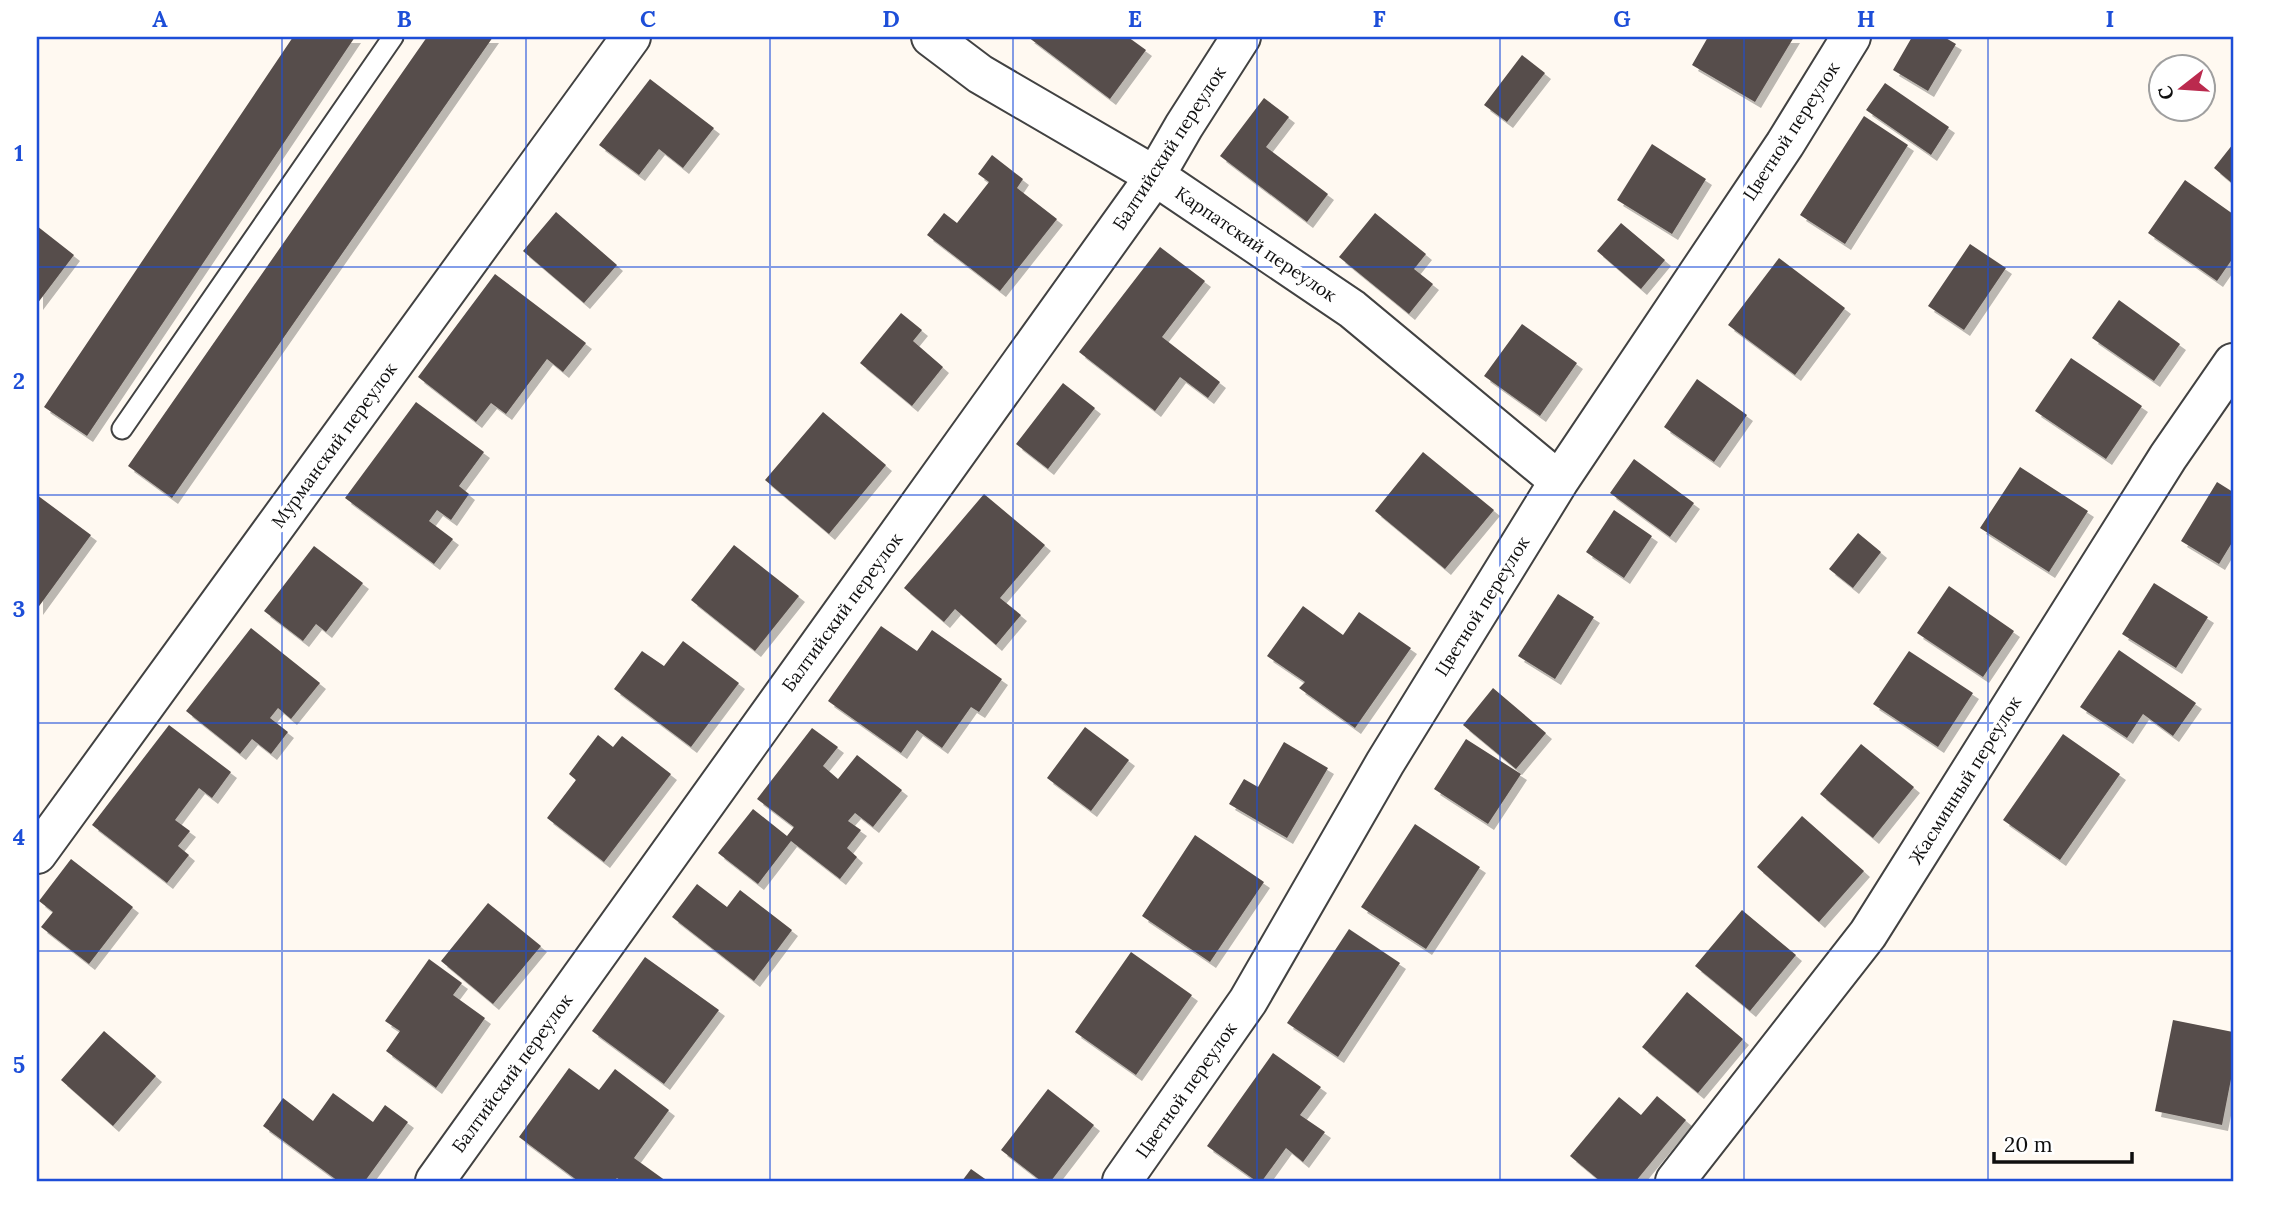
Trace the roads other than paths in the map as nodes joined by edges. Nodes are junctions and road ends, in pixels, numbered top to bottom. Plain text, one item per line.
1 (393, 37) edge
2 (631, 37) edge
3 (931, 37) edge
4 (1241, 37) edge
5 (1851, 37) edge
6 (1155, 176) junction
7 (2233, 363) edge
8 (122, 429) dead end
9 (1559, 481) junction
10 (37, 853) edge
11 (435, 1181) edge
12 (1122, 1181) edge
13 (1675, 1181) edge

1 - 8 lane
2 - 10 street, Мурманский переулок
3 - 6 street, Карпатский переулок
4 - 6 street, Балтийский переулок
5 - 9 street, Цветной переулок
6 - 9 street, Карпатский переулок
6 - 11 street, Балтийский переулок
7 - 13 street, Жасминный переулок
9 - 12 street, Цветной переулок

